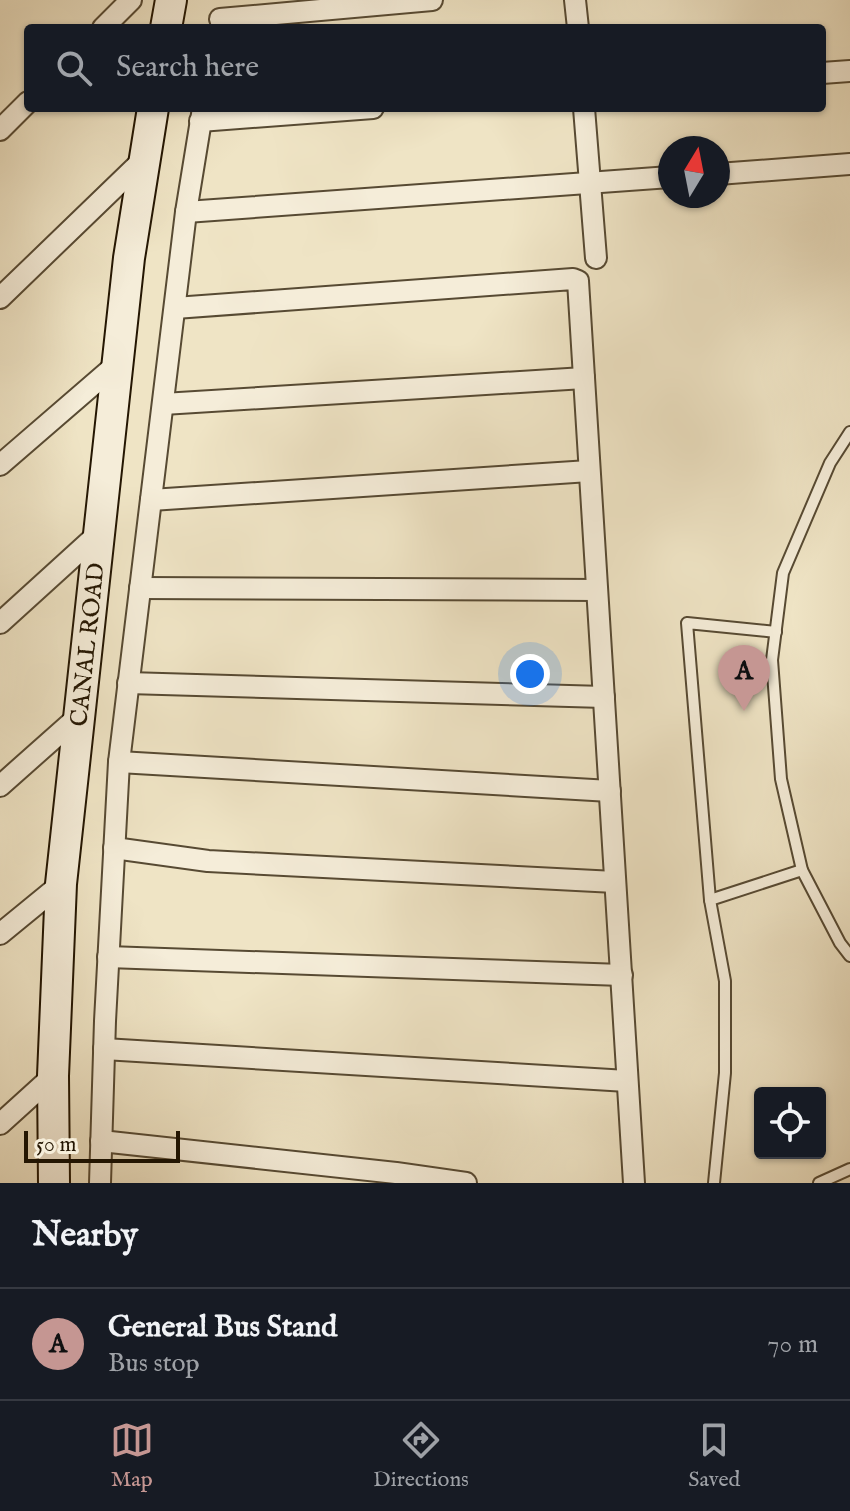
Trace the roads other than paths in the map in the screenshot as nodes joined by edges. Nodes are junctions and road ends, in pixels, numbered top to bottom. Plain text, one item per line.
1 (131, 0) edge
2 (171, 0) edge
3 (432, 0) edge
4 (575, 0) edge
5 (221, 16) edge
6 (107, 24) edge
7 (167, 24) edge
8 (578, 24) edge
9 (850, 71) edge
10 (826, 73) edge
11 (24, 106) edge
12 (152, 112) edge
13 (275, 112) edge
14 (584, 112) edge
15 (201, 115) edge
16 (0, 130) edge
17 (145, 159) junction
18 (850, 164) edge
19 (730, 173) edge
20 (658, 178) edge
21 (590, 183) junction
22 (186, 212) junction
23 (596, 258) dead end
24 (0, 298) edge
25 (175, 308) junction
26 (118, 363) junction
27 (584, 378) junction
28 (163, 404) junction
29 (850, 432) edge
30 (0, 465) edge
31 (589, 471) junction
32 (151, 500) junction
33 (98, 534) junction
34 (140, 588) junction
35 (597, 590) junction
36 (0, 623) edge
37 (776, 632) junction
38 (128, 683) junction
39 (604, 697) junction
40 (80, 715) junction
41 (119, 762) junction
42 (0, 786) edge
43 (610, 791) junction
44 (114, 848) junction
45 (802, 870) junction
46 (615, 882) junction
47 (61, 884) junction
48 (710, 900) junction
49 (2, 928) edge
50 (850, 956) edge
51 (108, 957) junction
52 (622, 975) junction
53 (104, 1049) junction
54 (53, 1076) junction
55 (627, 1081) junction
56 (0, 1124) edge
57 (101, 1141) junction
58 (850, 1169) edge
59 (54, 1183) edge
60 (100, 1183) edge
61 (466, 1183) edge
62 (634, 1183) edge
63 (714, 1183) edge
64 (819, 1183) edge

1 - 6 street
2 - 7 street
3 - 5 street
4 - 8 street
9 - 10 street
11 - 16 street
12 - 17 street, CANAL ROAD
13 - 15 street
14 - 21 street
15 - 22 street
17 - 24 street
17 - 26 street, CANAL ROAD
18 - 19 street
20 - 21 street
21 - 22 street
21 - 23 street
22 - 25 street
25 - 27 street
25 - 28 street
26 - 30 street
26 - 33 street, CANAL ROAD
27 - 28 street
27 - 31 street
28 - 32 street
29 - 37 lane
31 - 32 street
31 - 35 street
32 - 34 street
33 - 36 street
33 - 40 street, CANAL ROAD
34 - 35 street
34 - 38 street
35 - 39 street
37 - 45 lane
37 - 48 lane
38 - 39 street
38 - 41 street
39 - 43 street
40 - 42 street
40 - 47 street, CANAL ROAD
41 - 43 street
41 - 44 street
43 - 46 street
44 - 46 street
44 - 51 street
45 - 48 lane
45 - 50 lane
46 - 52 street
47 - 49 street
47 - 54 street, CANAL ROAD
48 - 63 lane
51 - 52 street
51 - 53 street
52 - 55 street
53 - 55 street
53 - 57 street
54 - 56 street
54 - 59 street, CANAL ROAD
55 - 62 street
57 - 60 street
57 - 61 street
58 - 64 lane

